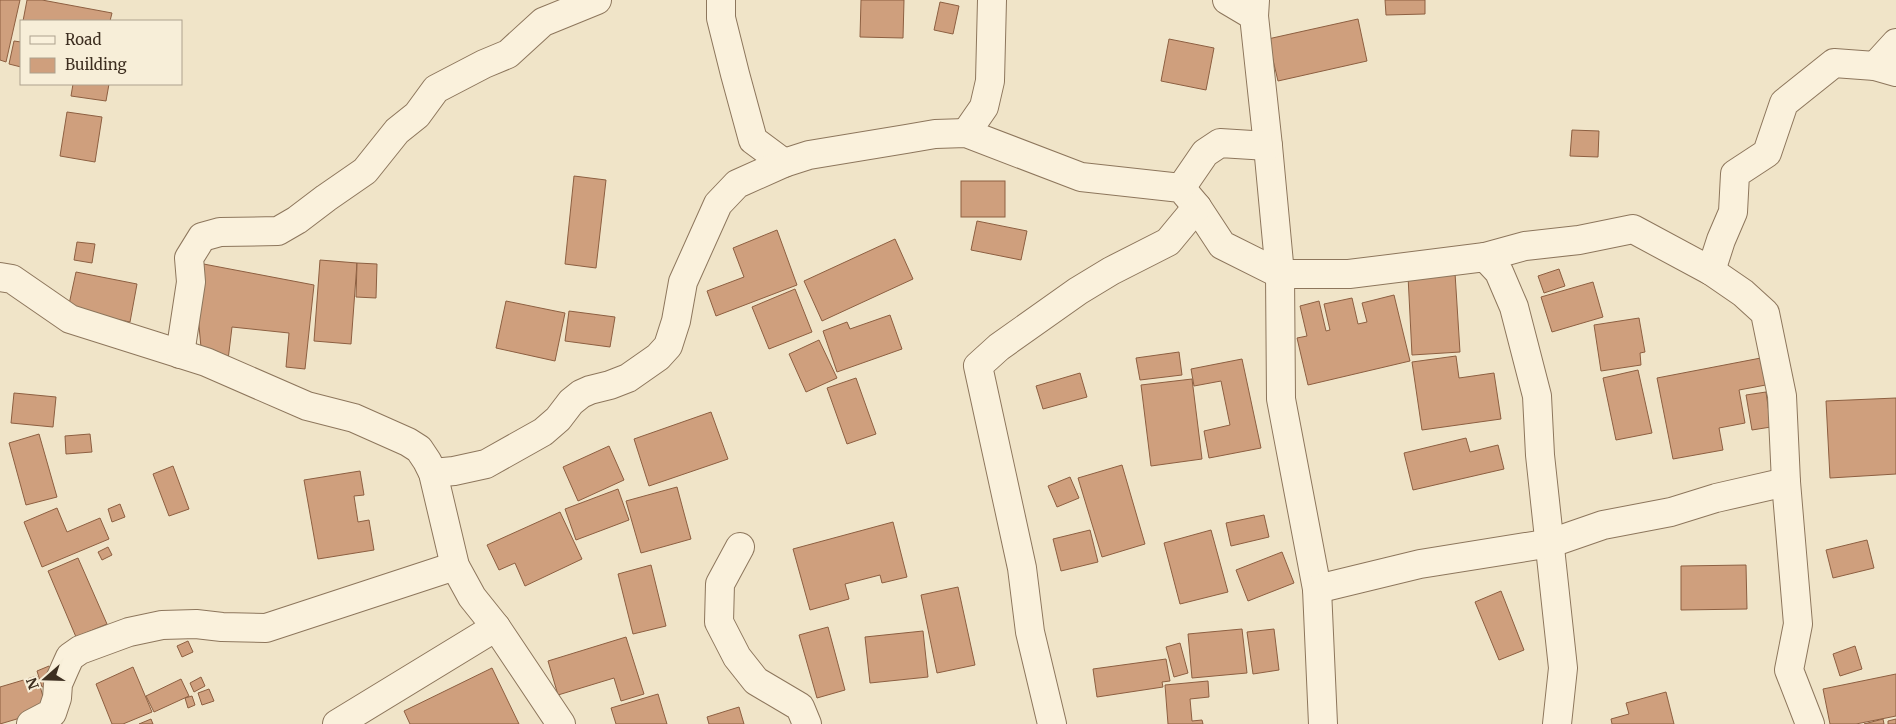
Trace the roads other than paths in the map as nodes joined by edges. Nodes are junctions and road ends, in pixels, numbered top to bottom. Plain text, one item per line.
1 (597, 0) edge
2 (721, 0) edge
3 (992, 0) edge
4 (1227, 0) edge
5 (1254, 8) edge
6 (1896, 43) edge
7 (1885, 69) edge
8 (966, 133) junction
9 (1268, 146) junction
10 (784, 163) junction
11 (1189, 198) junction
12 (1485, 257) junction
13 (1711, 271) junction
14 (1280, 274) junction
15 (0, 277) edge
16 (180, 354) junction
17 (433, 473) junction
18 (1786, 482) junction
19 (1551, 543) junction
20 (740, 547) dead end
21 (455, 566) junction
22 (1317, 590) junction
23 (496, 627) junction
24 (31, 724) edge
25 (336, 724) edge
26 (561, 724) edge
27 (807, 724) edge
28 (1052, 724) edge
29 (1323, 724) edge
30 (1557, 724) edge
31 (1810, 724) edge

1 - 16 street
2 - 10 street
3 - 8 street
4 - 5 street
5 - 9 street
6 - 7 street
7 - 13 street
8 - 10 street
8 - 11 street
9 - 11 street
9 - 14 street
10 - 17 street
11 - 14 street
11 - 28 street
12 - 13 street
12 - 14 street
12 - 19 street
13 - 18 street
14 - 22 street
15 - 16 street
16 - 17 street
17 - 21 street
18 - 19 street
18 - 31 street
19 - 22 street
19 - 30 street
20 - 27 street
21 - 23 street
21 - 24 street
22 - 29 street
23 - 25 street
23 - 26 street

